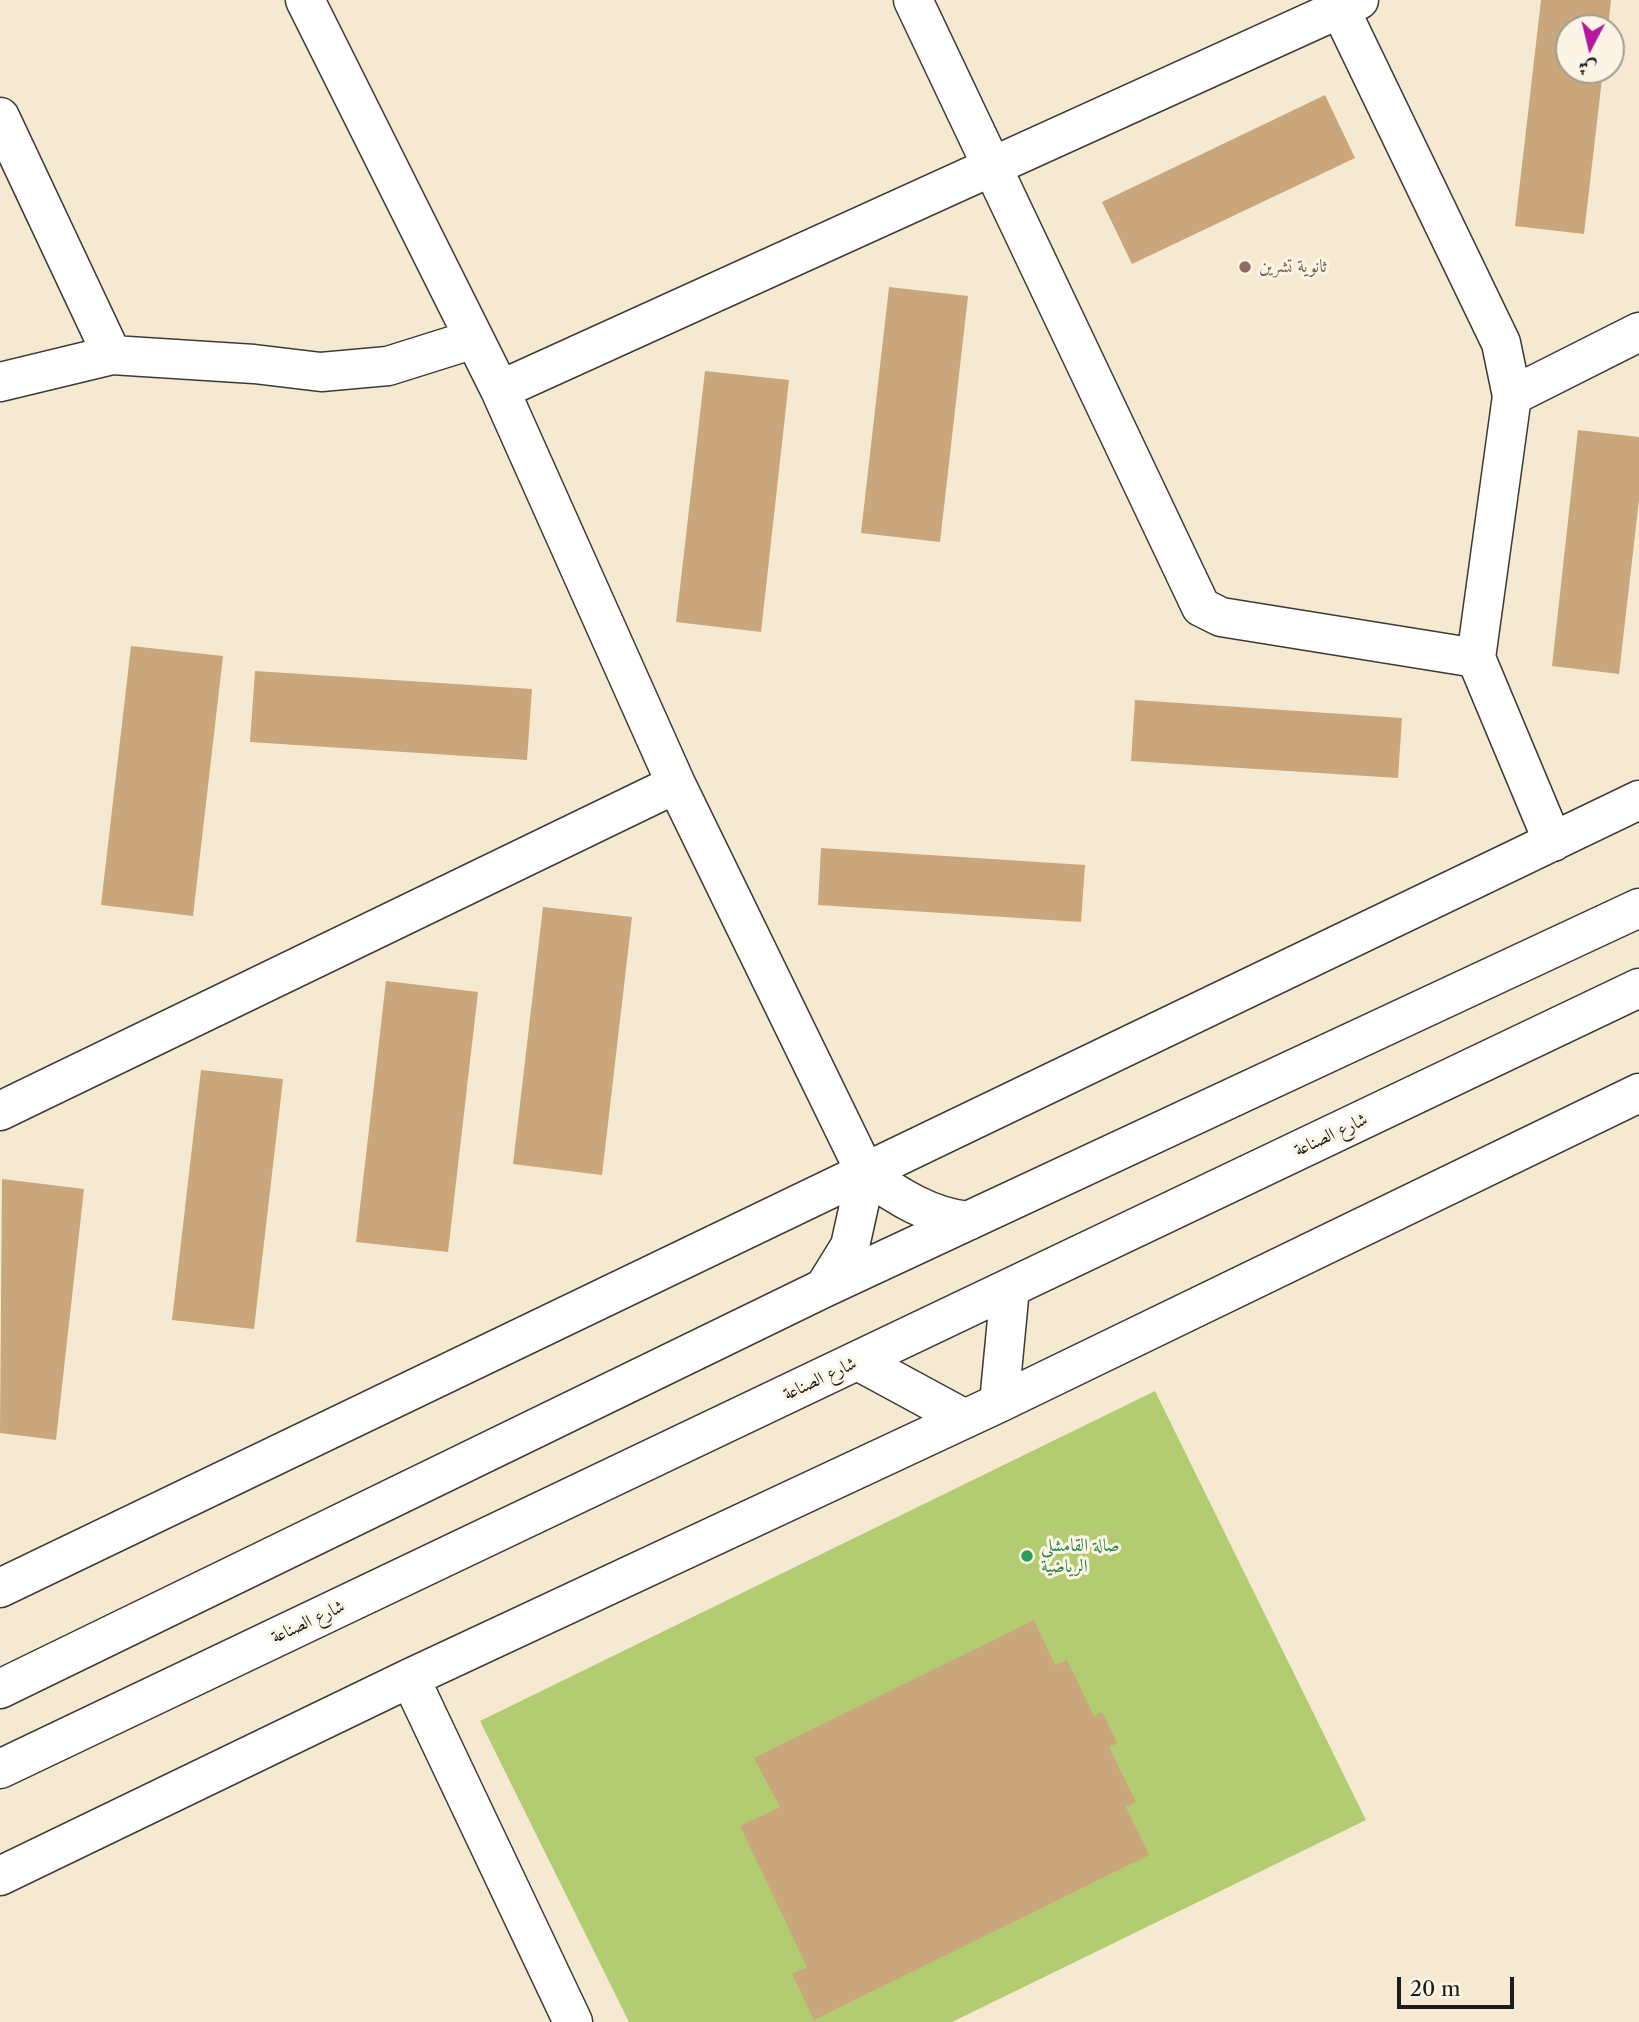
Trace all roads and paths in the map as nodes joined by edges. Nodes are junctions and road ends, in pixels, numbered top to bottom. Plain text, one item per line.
1 (305, 0) edge
2 (913, 0) edge
3 (1350, 4) edge
4 (0, 117) edge
5 (989, 166) junction
6 (1639, 332) edge
7 (474, 339) junction
8 (112, 355) junction
9 (0, 382) edge
10 (500, 390) junction
11 (1512, 396) junction
12 (1476, 658) junction
13 (676, 784) junction
14 (1639, 800) edge
15 (1553, 842) junction
16 (1639, 908) edge
17 (1639, 988) edge
18 (1639, 1093) edge
19 (0, 1111) edge
20 (866, 1174) junction
21 (968, 1221) junction
22 (824, 1287) junction
23 (1010, 1288) junction
24 (858, 1361) junction
25 (999, 1403) junction
26 (965, 1419) junction
27 (0, 1588) edge
28 (410, 1678) junction
29 (0, 1689) edge
30 (0, 1769) edge
31 (0, 1876) edge
32 (573, 2022) edge

1 - 7 street
2 - 5 street
3 - 5 street
3 - 11 street
4 - 8 street
5 - 10 street
5 - 12 street
6 - 11 street
7 - 8 street
7 - 10 street
8 - 9 street
10 - 13 street
11 - 12 street
12 - 15 street
13 - 19 street
13 - 20 street
14 - 15 street
15 - 20 street
16 - 21 street
17 - 23 street, شارع الصناعة
18 - 25 street
20 - 21 street
20 - 22 street
20 - 27 street
21 - 22 street
22 - 29 street
23 - 24 street, شارع الصناعة
23 - 25 street
24 - 26 street
24 - 30 street, شارع الصناعة
25 - 26 street
26 - 28 street
28 - 31 street
28 - 32 street

